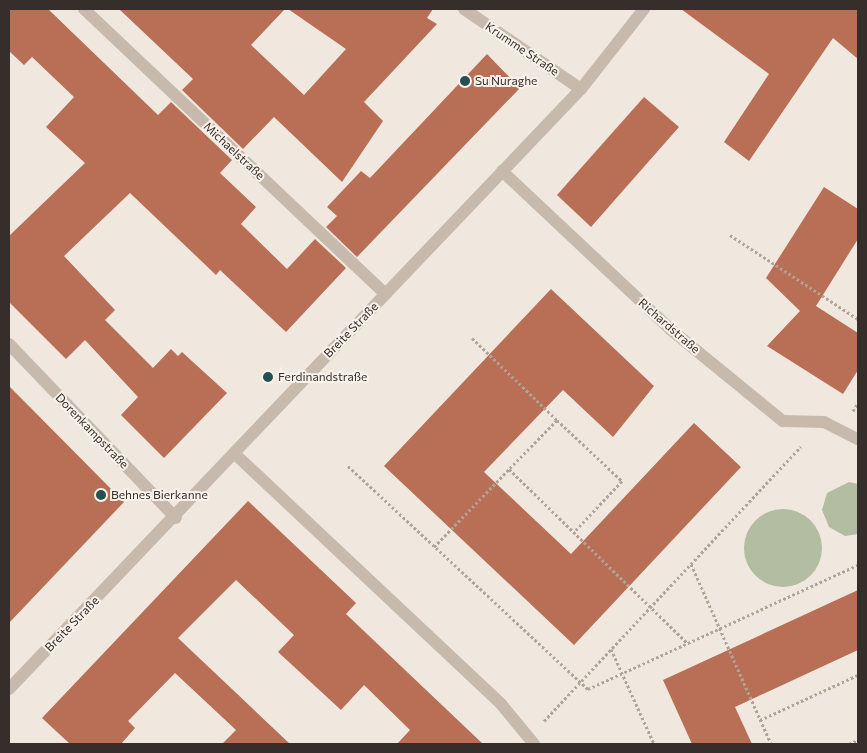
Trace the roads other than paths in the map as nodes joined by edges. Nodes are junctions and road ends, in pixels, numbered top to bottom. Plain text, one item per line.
1 (84, 9) edge
2 (464, 9) edge
3 (644, 9) edge
4 (581, 88) junction
5 (502, 171) junction
6 (385, 294) junction
7 (9, 344) edge
8 (858, 439) edge
9 (235, 454) junction
10 (176, 518) junction
11 (9, 689) edge
12 (531, 741) edge

1 - 6 street, Michaelstraße
2 - 4 street, Krumme Straße
3 - 4 street, Breite Straße
4 - 5 street, Breite Straße
5 - 6 street, Breite Straße
5 - 8 street, Richardstraße
6 - 9 street, Breite Straße
7 - 10 street, Dorenkampstraße
9 - 10 street, Breite Straße
9 - 12 street
10 - 11 street, Breite Straße

